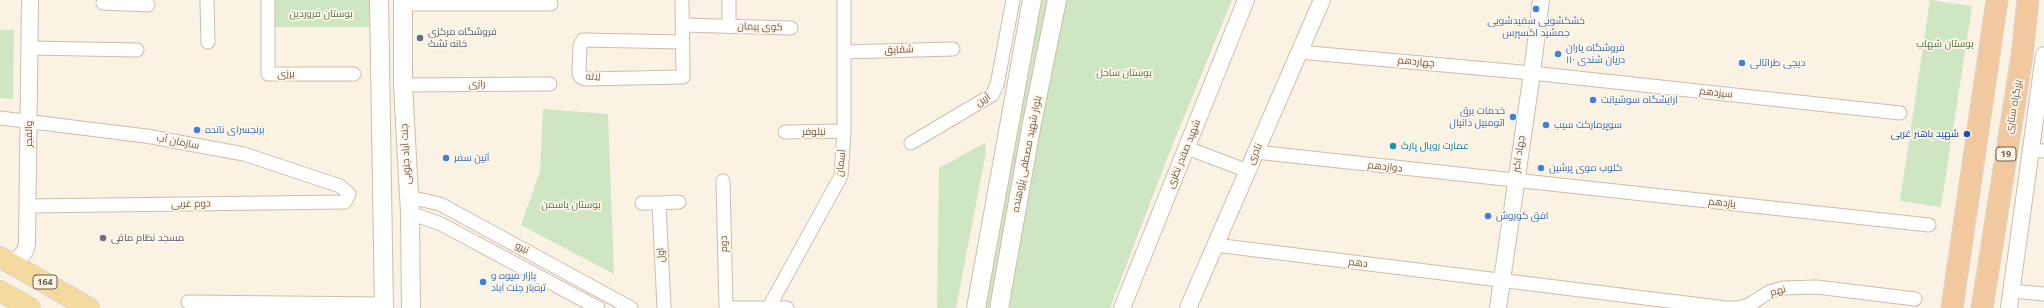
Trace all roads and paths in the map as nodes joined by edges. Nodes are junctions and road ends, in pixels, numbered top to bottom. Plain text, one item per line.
1 (30, 0) edge
2 (207, 0) edge
3 (268, 0) edge
4 (379, 0) edge
5 (682, 0) edge
6 (729, 0) edge
7 (844, 0) edge
8 (1014, 0) edge
9 (1032, 0) edge
10 (1057, 0) edge
11 (1246, 0) edge
12 (1322, 0) edge
13 (1541, 0) edge
14 (1997, 0) edge
15 (2028, 0) edge
16 (122, 2) edge
17 (403, 2) edge
18 (103, 3) dead end
19 (551, 4) dead end
20 (148, 5) dead end
21 (683, 25) junction
22 (729, 27) junction
23 (791, 28) dead end
24 (208, 42) dead end
25 (682, 42) junction
26 (30, 48) junction
27 (954, 49) dead end
28 (137, 50) dead end
29 (844, 52) junction
30 (1300, 52) junction
31 (2044, 55) edge
32 (1532, 73) junction
33 (354, 74) dead end
34 (550, 84) dead end
35 (403, 85) junction
36 (1900, 113) dead end
37 (0, 118) edge
38 (29, 120) junction
39 (844, 131) junction
40 (785, 132) dead end
41 (911, 143) dead end
42 (1195, 151) dead end
43 (2038, 151) edge
44 (1256, 152) junction
45 (1248, 171) junction
46 (723, 181) dead end
47 (1515, 181) junction
48 (349, 194) joint
49 (679, 202) dead end
50 (642, 203) dead end
51 (659, 203) junction
52 (409, 205) junction
53 (28, 206) junction
54 (1929, 225) dead end
55 (1215, 245) junction
56 (7, 260) edge
57 (545, 261) junction
58 (538, 276) junction
59 (1502, 281) junction
60 (0, 291) edge
61 (2012, 291) junction
62 (2044, 294) edge
63 (1916, 299) dead end
64 (188, 302) dead end
65 (384, 306) edge
66 (769, 307) edge
67 (30, 308) edge
68 (89, 308) edge
69 (411, 308) edge
70 (598, 308) edge
71 (631, 308) edge
72 (664, 308) edge
73 (726, 308) edge
74 (734, 308) edge
75 (787, 308) edge
76 (976, 308) edge
77 (999, 308) edge
78 (1122, 308) edge
79 (1188, 308) edge
80 (1498, 308) edge
81 (1952, 308) edge
82 (1982, 308) edge
83 (2009, 308) edge

1 - 26 street, والفجر
2 - 24 street
3 - 33 street, برزی
4 - 65 main road
5 - 21 street, لاله
6 - 22 street, کوی پیمان
7 - 29 street, آسمان
8 - 41 street, آرین
9 - 76 main road
10 - 77 main road, بلوار شهید مصطفی پژوهنده
11 - 78 street, شهید صفدر نظری
12 - 30 street, نادری
13 - 32 street, جهاد اکبر
14 - 81 highway
15 - 82 highway, بزرگراه ستاری / 19
16 - 18 street
16 - 20 street
17 - 19 street
17 - 35 main road, جنت آباد جنوبی
21 - 22 street, کوی پیمان
21 - 25 street, لاله
22 - 23 street, کوی پیمان
25 - 25 street, لاله
26 - 28 street
26 - 38 street, والفجر
27 - 29 street, شقایق
29 - 39 street, آسمان
30 - 32 street, چهاردهم
30 - 44 street, نادری
31 - 43 street
32 - 36 street, سیزدهم
32 - 47 street, جهاد اکبر
34 - 35 street, رازی
35 - 52 main road, جنت آباد جنوبی
37 - 38 street, سازمان آب
38 - 48 street, سازمان آب
38 - 53 street, والفجر
39 - 40 street, نیلوفر
39 - 66 street, آسمان
42 - 45 street
43 - 61 street
44 - 45 street, نادری
44 - 47 street, دوازدهم
45 - 55 street, نادری
46 - 73 street, دوم
47 - 54 street, یازدهم
47 - 59 street, جهاد اکبر
48 - 53 street, دوم غربی
49 - 51 street
50 - 51 street
51 - 72 street, اول
52 - 57 street, نیرو
52 - 58 street, نیرو
52 - 69 main road, جنت آباد جنوبی
53 - 56 street, والفجر
55 - 59 street, دهم
55 - 79 street, نادری
56 - 68 main road, 164
57 - 58 street
57 - 71 street, نیرو
58 - 70 street, نیرو
59 - 63 street, نهم
59 - 80 street, جهاد اکبر
60 - 67 main road
61 - 62 street
61 - 83 street
64 - 65 street
66 - 74 street
66 - 75 street

